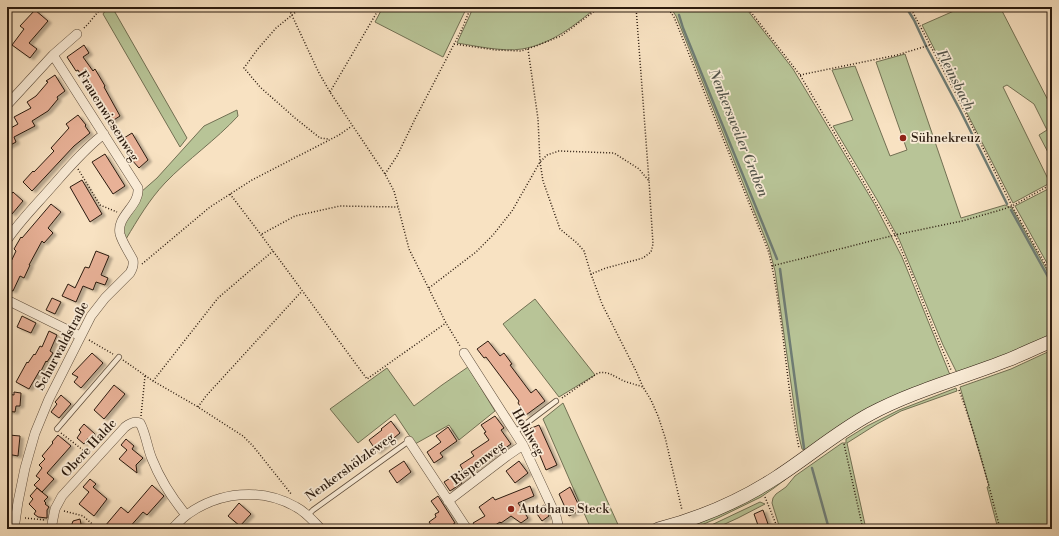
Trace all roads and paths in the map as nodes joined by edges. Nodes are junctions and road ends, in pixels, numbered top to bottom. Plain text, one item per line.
1 (102, 7) edge
2 (288, 7) edge
3 (302, 7) edge
4 (380, 7) edge
5 (471, 7) edge
6 (600, 7) edge
7 (636, 7) edge
8 (667, 7) edge
9 (747, 7) edge
10 (910, 7) edge
11 (292, 15) junction
12 (77, 34) joint
13 (454, 44) junction
14 (930, 45) junction
15 (528, 49) junction
16 (53, 55) junction
17 (800, 75) junction
18 (330, 92) junction
19 (7, 105) edge
20 (352, 126) junction
21 (104, 134) junction
22 (329, 139) junction
23 (540, 162) junction
24 (74, 163) junction
25 (384, 174) junction
26 (649, 181) junction
27 (1052, 184) edge
28 (230, 194) junction
29 (1012, 206) junction
30 (398, 207) junction
31 (119, 213) dead end
32 (261, 234) junction
33 (895, 235) junction
34 (7, 240) edge
35 (273, 251) junction
36 (772, 266) junction
37 (133, 269) junction
38 (591, 274) junction
39 (1052, 276) edge
40 (429, 288) junction
41 (302, 291) junction
42 (7, 300) edge
43 (446, 323) junction
44 (80, 336) junction
45 (1052, 341) edge
46 (464, 353) joint
47 (118, 357) dead end
48 (145, 376) dead end
49 (955, 379) junction
50 (643, 387) junction
51 (556, 400) joint
52 (198, 407) junction
53 (140, 423) junction
54 (57, 429) joint
55 (515, 432) junction
56 (841, 432) junction
57 (409, 441) joint
58 (523, 445) junction
59 (94, 460) junction
60 (801, 460) junction
61 (765, 497) dead end
62 (448, 501) junction
63 (297, 507) junction
64 (55, 509) junction
65 (682, 510) dead end
66 (186, 515) junction
67 (15, 517) junction
68 (310, 522) edge
69 (52, 525) edge
70 (14, 529) edge
71 (98, 529) edge
72 (172, 529) edge
73 (321, 529) edge
74 (467, 529) edge
75 (559, 529) edge
76 (658, 529) edge
77 (778, 529) edge
78 (863, 529) edge
79 (1000, 529) edge

1 - 12 path
2 - 11 path
3 - 11 path
4 - 18 path
5 - 13 path
6 - 15 path
7 - 26 path
8 - 36 path
9 - 17 path
10 - 14 path
11 - 18 path
11 - 22 path
12 - 16 street
13 - 15 path
13 - 25 path
14 - 17 path
14 - 29 path
15 - 23 path
16 - 19 street
16 - 21 street, Frauenwiesenweg
17 - 33 path
18 - 20 path
20 - 22 path
20 - 25 path
21 - 24 street
21 - 37 street, Frauenwiesenweg
22 - 28 path
23 - 26 path
23 - 38 path
23 - 40 path
24 - 31 path
24 - 34 street
25 - 30 path
26 - 38 path
27 - 29 path
28 - 32 path
28 - 37 path
29 - 33 path
29 - 39 path
30 - 32 path
30 - 40 path
32 - 35 path
33 - 36 path
33 - 49 path
35 - 41 path
35 - 52 path
36 - 60 path
37 - 44 street, Schurwaldstraße
38 - 50 path
40 - 43 path
41 - 43 path
41 - 52 path
42 - 44 street
43 - 46 path
44 - 67 street, Schurwaldstraße
45 - 49 street
46 - 55 street, Hohlweg
47 - 54 lane
48 - 53 path
49 - 56 street
49 - 79 path
50 - 51 path
50 - 65 path
51 - 55 lane
52 - 63 path
53 - 59 street, Obere Halde
53 - 66 street
54 - 59 path
55 - 58 street, Hohlweg
56 - 60 street
56 - 78 path
57 - 62 street
57 - 68 lane, Nenkershölzleweg
58 - 62 street, Rispenweg
58 - 75 street, Hohlweg
59 - 64 street, Obere Halde
60 - 76 street
61 - 77 path
62 - 74 street
63 - 66 street
63 - 68 street
64 - 69 street, Obere Halde
64 - 71 path
66 - 72 street
67 - 69 path
67 - 70 street, Schurwaldstraße
68 - 73 street

